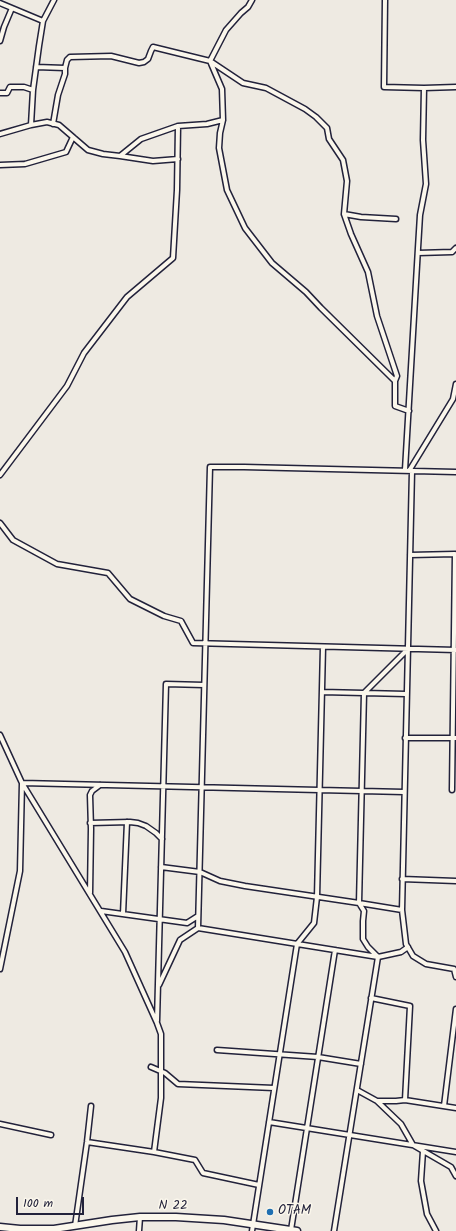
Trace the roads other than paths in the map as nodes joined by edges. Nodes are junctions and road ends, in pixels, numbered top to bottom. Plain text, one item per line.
1 (54, 0) edge
2 (252, 0) edge
3 (385, 0) edge
4 (0, 3) edge
5 (12, 8) junction
6 (43, 21) junction
7 (0, 41) edge
8 (210, 61) junction
9 (36, 67) junction
10 (65, 68) junction
11 (456, 87) edge
12 (424, 88) junction
13 (33, 90) junction
14 (0, 93) edge
15 (222, 120) junction
16 (53, 124) junction
17 (31, 125) junction
18 (178, 126) junction
19 (0, 134) edge
20 (73, 137) junction
21 (120, 156) junction
22 (178, 159) junction
23 (0, 165) edge
24 (344, 214) junction
25 (396, 219) dead end
26 (456, 248) edge
27 (418, 253) junction
28 (395, 381) junction
29 (456, 384) edge
30 (409, 411) junction
31 (409, 471) junction
32 (456, 472) edge
33 (0, 475) edge
34 (0, 523) edge
35 (410, 555) junction
36 (456, 604) edge
37 (205, 644) junction
38 (323, 647) junction
39 (408, 649) junction
40 (455, 650) edge
41 (204, 686) junction
42 (322, 692) junction
43 (364, 693) junction
44 (406, 694) junction
45 (0, 735) edge
46 (405, 738) junction
47 (454, 738) edge
48 (22, 783) junction
49 (100, 784) junction
50 (163, 786) junction
51 (202, 787) junction
52 (319, 790) junction
53 (452, 790) dead end
54 (362, 791) junction
55 (404, 792) junction
56 (127, 822) junction
57 (90, 823) junction
58 (162, 839) junction
59 (161, 867) junction
60 (200, 872) junction
61 (402, 879) junction
62 (456, 881) edge
63 (90, 894) junction
64 (317, 897) junction
65 (359, 903) junction
66 (402, 910) junction
67 (101, 912) junction
68 (123, 914) junction
69 (198, 916) junction
70 (160, 920) junction
71 (198, 928) junction
72 (297, 944) junction
73 (408, 947) junction
74 (335, 950) junction
75 (378, 956) junction
76 (0, 969) edge
77 (456, 977) edge
78 (158, 988) junction
79 (372, 998) junction
80 (456, 1009) edge
81 (157, 1023) junction
82 (216, 1050) dead end
83 (280, 1054) junction
84 (318, 1058) junction
85 (361, 1064) junction
86 (151, 1067) dead end
87 (161, 1072) junction
88 (274, 1088) junction
89 (357, 1090) junction
90 (405, 1100) junction
91 (376, 1101) junction
92 (91, 1106) dead end
93 (444, 1106) junction
94 (456, 1108) edge
95 (269, 1122) junction
96 (0, 1124) edge
97 (307, 1128) junction
98 (51, 1135) dead end
99 (350, 1135) junction
100 (87, 1142) junction
101 (413, 1145) junction
102 (423, 1151) junction
103 (154, 1152) junction
104 (456, 1152) edge
105 (456, 1176) edge
106 (259, 1184) junction
107 (140, 1217) junction
108 (253, 1224) junction
109 (75, 1226) junction
110 (0, 1227) edge
111 (294, 1230) edge
112 (139, 1231) edge
113 (252, 1231) edge
114 (334, 1231) edge
115 (436, 1231) edge

1 - 6 street
2 - 8 street
3 - 12 street
4 - 5 street
5 - 6 street
5 - 7 street
6 - 9 street
8 - 10 street
8 - 15 street
8 - 24 street
9 - 10 street
9 - 13 street
10 - 16 street
11 - 12 street
12 - 27 street
13 - 14 street
13 - 17 street
15 - 18 street
15 - 28 street
16 - 17 street
16 - 20 street
17 - 19 street
18 - 21 street
18 - 22 street
20 - 21 street
20 - 23 street
21 - 22 street
22 - 33 street
24 - 25 street
24 - 28 street
26 - 27 street
27 - 30 street
28 - 30 street
29 - 31 street
30 - 31 street
31 - 32 street
31 - 35 street
31 - 37 street
34 - 37 street
35 - 36 street
35 - 39 street
36 - 40 street
37 - 38 street
37 - 41 street
38 - 39 street
38 - 42 street
39 - 40 street
39 - 43 street
39 - 44 street
40 - 47 street
41 - 50 street
41 - 51 street
42 - 43 street
42 - 52 street
43 - 44 street
43 - 54 street
44 - 46 street
45 - 48 street
46 - 47 street
46 - 55 street
47 - 53 street
48 - 49 street
48 - 63 street
48 - 76 street
49 - 50 street
49 - 57 street
50 - 51 street
50 - 58 street
51 - 52 street
51 - 60 street
52 - 54 street
52 - 64 street
54 - 55 street
54 - 65 street
55 - 61 street
56 - 57 street
56 - 58 street
56 - 68 street
57 - 63 street
58 - 59 street
59 - 60 street
59 - 70 street
60 - 64 street
60 - 69 street
61 - 62 street
61 - 66 street
63 - 67 street
64 - 65 street
64 - 72 street
65 - 66 street
65 - 75 street
66 - 73 street
67 - 68 street
67 - 81 street
68 - 70 street
69 - 70 street
69 - 71 street
70 - 78 street
71 - 72 street
71 - 78 street
72 - 74 street
72 - 83 street
73 - 75 street
73 - 77 street
74 - 75 street
74 - 84 street
75 - 79 street
78 - 81 street
79 - 85 street
79 - 90 street
80 - 93 street
81 - 87 street
82 - 83 street
83 - 84 street
83 - 88 street
84 - 85 street
84 - 97 street
85 - 89 street
86 - 87 street
87 - 88 street
87 - 103 street
88 - 95 street
89 - 91 street
89 - 99 street
90 - 91 street
90 - 93 street
91 - 101 street
92 - 100 street
93 - 94 street
95 - 97 street
95 - 106 street
96 - 98 street
97 - 99 street
97 - 111 street
99 - 101 street
99 - 114 street
100 - 103 street
100 - 109 street
101 - 102 street
101 - 104 street
102 - 105 street
102 - 115 street
103 - 106 street
106 - 108 street
107 - 108 main road, N 22 / N 22
107 - 109 main road, N 22 / N 22
107 - 112 street
108 - 111 main road, N 22 / N 22
108 - 113 street
109 - 110 main road, N 22 / N 22

